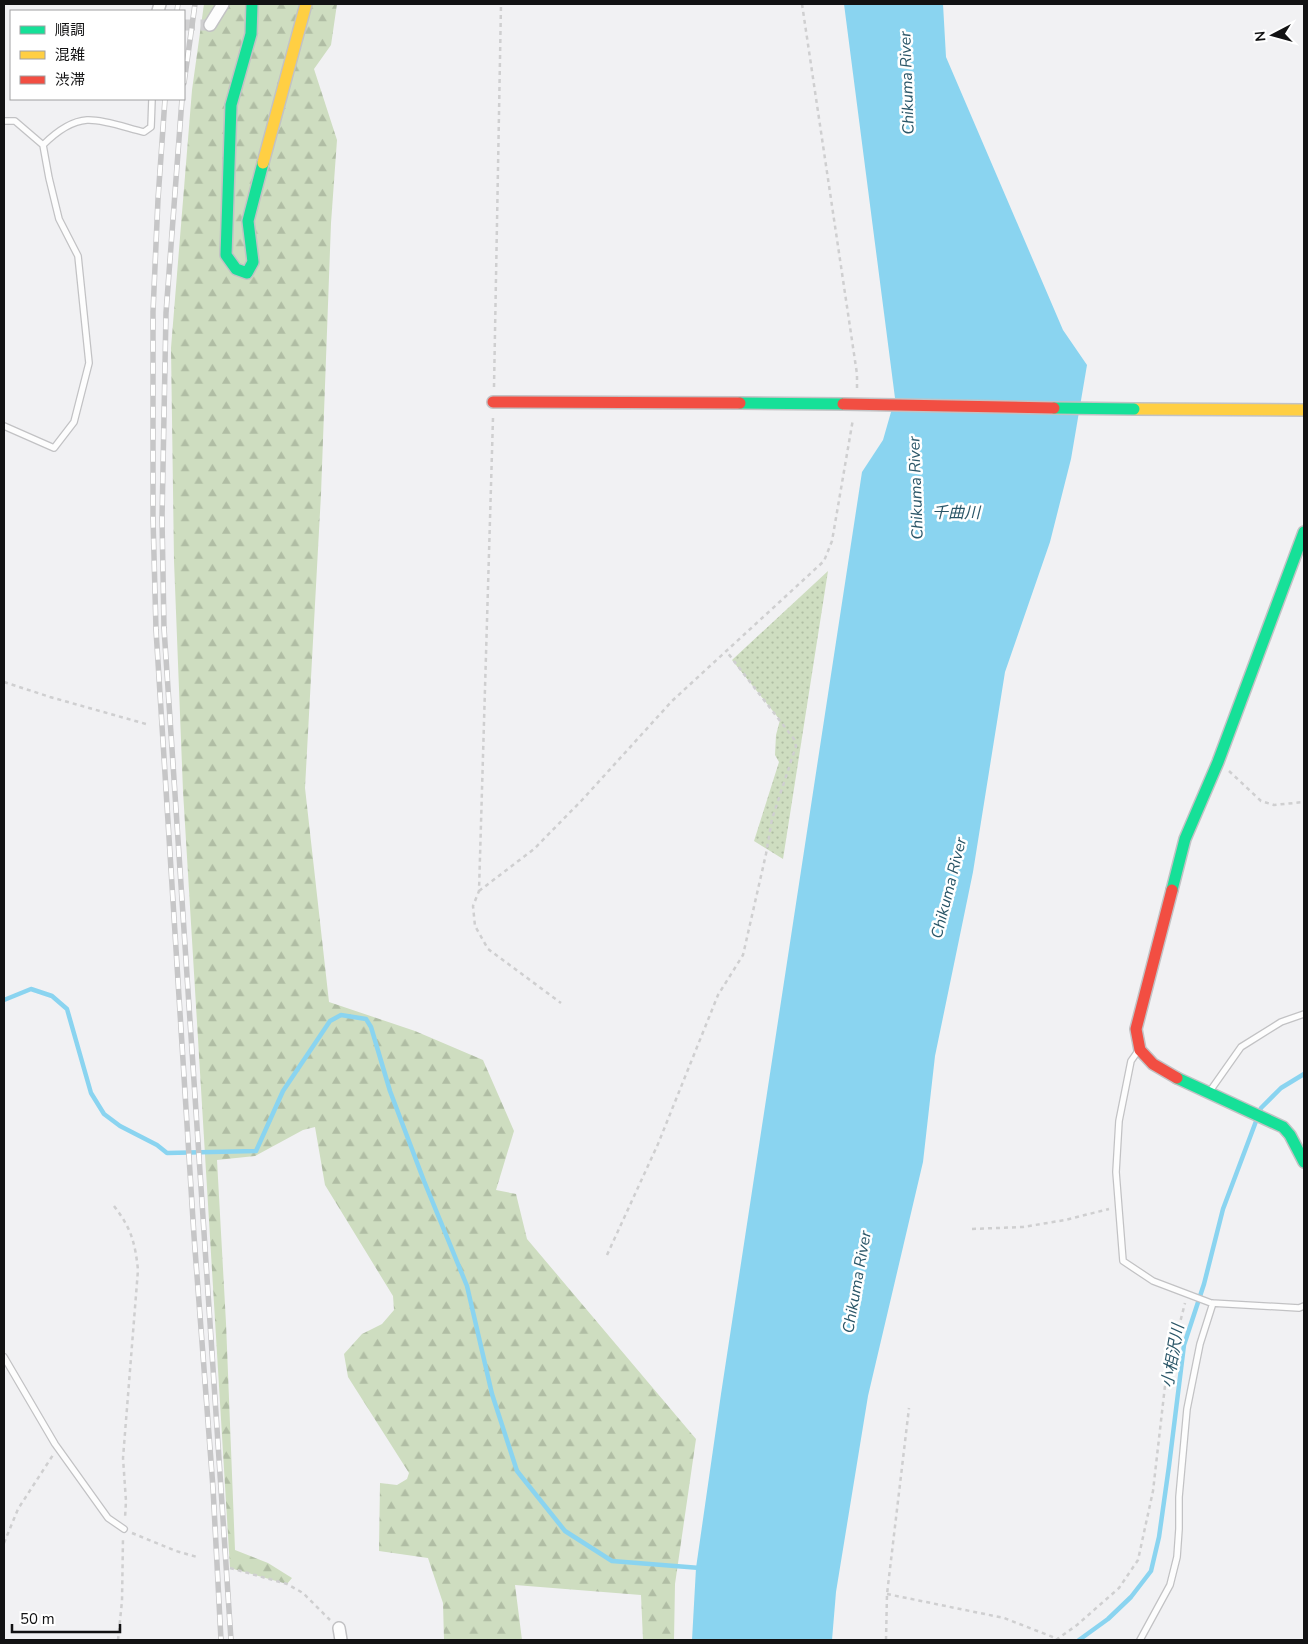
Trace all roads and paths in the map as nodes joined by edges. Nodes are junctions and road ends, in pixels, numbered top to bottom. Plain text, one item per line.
1 (223, 4) edge
2 (252, 4) edge
3 (306, 4) edge
4 (501, 4) edge
5 (802, 4) edge
6 (210, 25) dead end
7 (152, 100) edge
8 (4, 121) edge
9 (43, 145) junction
10 (857, 390) dead end
11 (493, 402) junction
12 (1304, 410) edge
13 (854, 417) dead end
14 (4, 426) edge
15 (1304, 532) edge
16 (727, 652) junction
17 (4, 682) edge
18 (146, 724) dead end
19 (1218, 762) junction
20 (1304, 802) edge
21 (479, 891) junction
22 (561, 1003) dead end
23 (1304, 1014) edge
24 (1140, 1050) junction
25 (1208, 1093) junction
26 (1304, 1160) edge
27 (114, 1206) dead end
28 (1120, 1206) junction
29 (972, 1229) dead end
30 (606, 1255) dead end
31 (1189, 1295) junction
32 (1212, 1303) junction
33 (1304, 1306) edge
34 (4, 1357) edge
35 (909, 1408) dead end
36 (58, 1448) junction
37 (124, 1529) junction
38 (4, 1543) edge
39 (197, 1557) dead end
40 (230, 1568) dead end
41 (887, 1594) junction
42 (339, 1628) joint
43 (118, 1640) edge
44 (341, 1640) edge
45 (886, 1640) edge
46 (1057, 1640) edge
47 (1140, 1640) edge

1 - 6 street
2 - 3 street
4 - 11 path
5 - 10 path
7 - 9 lane
8 - 9 lane
9 - 14 lane
11 - 12 street, bridge
11 - 21 path
13 - 16 path
15 - 19 street
16 - 21 path
16 - 30 path
17 - 18 path
19 - 20 path
19 - 24 street
21 - 22 path
23 - 25 lane
24 - 25 street
24 - 28 lane
25 - 26 street
27 - 37 path
28 - 29 path
28 - 31 lane
31 - 32 lane
31 - 46 path
32 - 33 lane
32 - 47 lane
34 - 36 lane
35 - 41 path
36 - 37 lane
36 - 38 path
37 - 39 path
37 - 43 path
40 - 42 path
41 - 45 path
41 - 46 path
42 - 44 street

